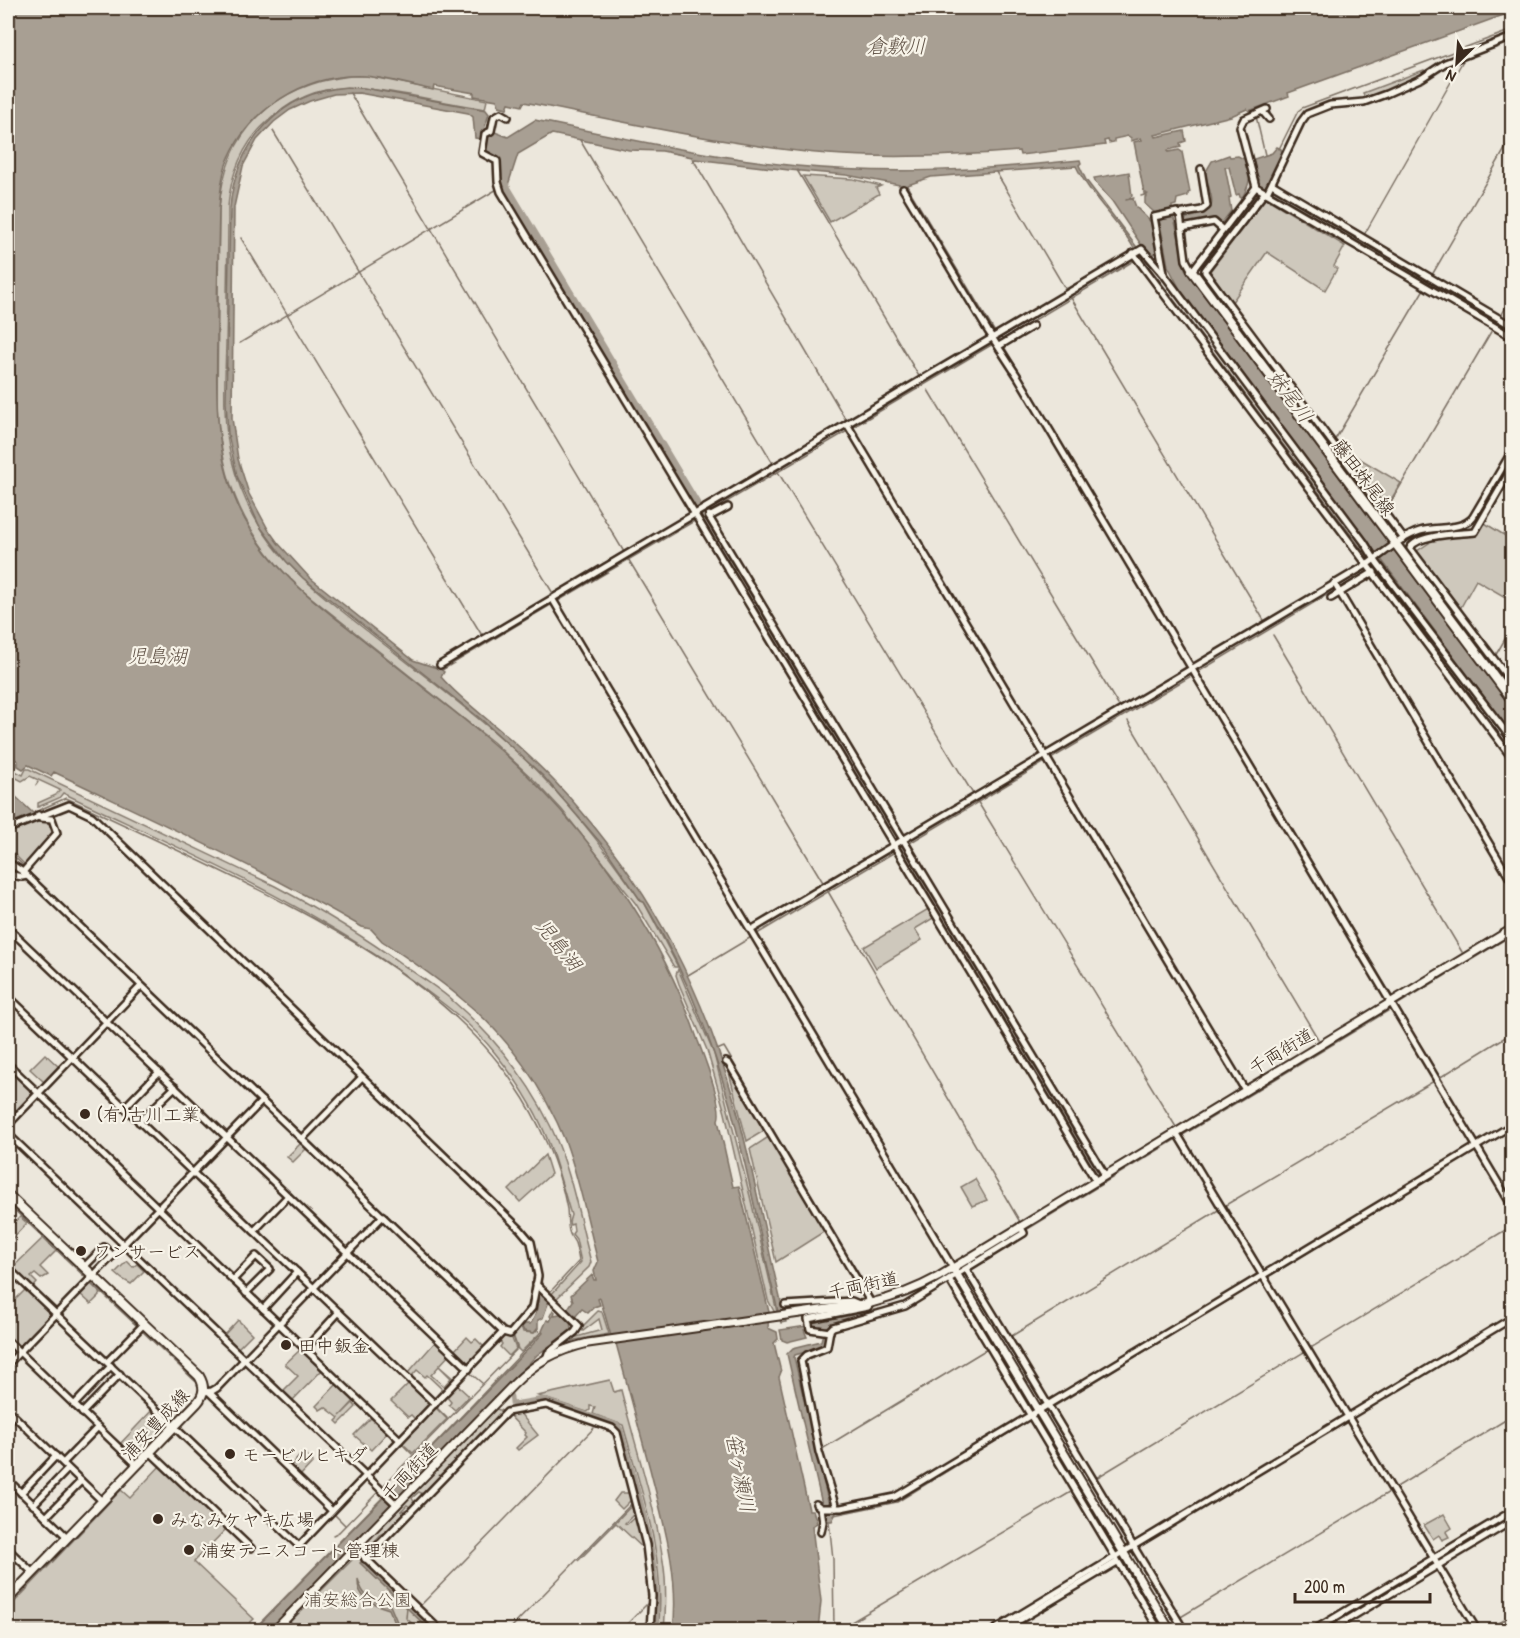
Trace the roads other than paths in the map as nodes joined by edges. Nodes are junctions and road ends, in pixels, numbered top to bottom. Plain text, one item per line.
1 (1512, 38) edge
2 (508, 117) dead end
3 (1269, 118) dead end
4 (1201, 169) dead end
5 (1256, 187) junction
6 (903, 189) dead end
7 (1269, 189) junction
8 (1178, 214) junction
9 (1182, 228) junction
10 (1222, 230) junction
11 (1136, 255) junction
12 (1192, 271) junction
13 (1165, 276) junction
14 (1495, 321) junction
15 (1033, 326) dead end
16 (1512, 326) edge
17 (1512, 338) edge
18 (997, 341) junction
19 (1305, 412) junction
20 (849, 427) junction
21 (1512, 451) edge
22 (1512, 468) edge
23 (1502, 477) junction
24 (728, 507) dead end
25 (707, 512) junction
26 (697, 516) junction
27 (1432, 534) junction
28 (1399, 542) junction
29 (1372, 561) junction
30 (1374, 572) junction
31 (1338, 589) junction
32 (1331, 598) dead end
33 (555, 600) junction
34 (440, 665) dead end
35 (1193, 667) junction
36 (1512, 683) edge
37 (1512, 700) edge
38 (1512, 740) edge
39 (1047, 757) junction
40 (1512, 758) edge
41 (38, 815) junction
42 (8, 829) edge
43 (905, 842) junction
44 (895, 845) junction
45 (8, 864) edge
46 (25, 872) junction
47 (8, 874) edge
48 (1512, 882) edge
49 (8, 928) edge
50 (1512, 929) edge
51 (754, 932) junction
52 (141, 986) junction
53 (8, 996) edge
54 (1393, 1006) junction
55 (106, 1022) junction
56 (72, 1058) junction
57 (726, 1062) dead end
58 (8, 1064) edge
59 (159, 1072) junction
60 (362, 1077) junction
61 (175, 1087) junction
62 (1245, 1090) junction
63 (38, 1094) junction
64 (262, 1101) junction
65 (124, 1108) junction
66 (139, 1122) junction
67 (8, 1125) edge
68 (1512, 1125) edge
69 (8, 1134) edge
70 (1178, 1135) junction
71 (228, 1137) junction
72 (304, 1137) junction
73 (1478, 1148) junction
74 (193, 1173) junction
75 (1105, 1175) junction
76 (1096, 1181) junction
77 (8, 1195) edge
78 (288, 1196) junction
79 (1512, 1206) edge
80 (159, 1209) junction
81 (383, 1216) junction
82 (1022, 1230) junction
83 (254, 1232) junction
84 (124, 1245) junction
85 (348, 1253) junction
86 (113, 1256) junction
87 (84, 1267) junction
88 (8, 1268) edge
89 (966, 1269) junction
90 (297, 1272) junction
91 (952, 1275) junction
92 (94, 1276) junction
93 (1263, 1278) junction
94 (233, 1280) junction
95 (536, 1284) junction
96 (314, 1288) junction
97 (246, 1293) junction
98 (871, 1302) junction
99 (859, 1304) junction
100 (785, 1305) dead end
101 (263, 1309) junction
102 (338, 1313) junction
103 (56, 1314) junction
104 (1512, 1318) edge
105 (279, 1324) junction
106 (141, 1327) junction
107 (503, 1332) junction
108 (826, 1332) junction
109 (8, 1341) edge
110 (304, 1349) junction
111 (19, 1353) junction
112 (547, 1356) junction
113 (245, 1359) junction
114 (8, 1364) edge
115 (109, 1364) junction
116 (469, 1368) junction
117 (120, 1374) junction
118 (206, 1392) junction
119 (495, 1403) junction
120 (435, 1404) junction
121 (74, 1405) junction
122 (8, 1410) edge
123 (1041, 1410) junction
124 (507, 1412) junction
125 (82, 1413) junction
126 (1350, 1418) junction
127 (175, 1426) junction
128 (98, 1427) junction
129 (400, 1440) junction
130 (150, 1452) junction
131 (56, 1456) junction
132 (63, 1463) junction
133 (137, 1465) junction
134 (68, 1469) junction
135 (366, 1476) junction
136 (8, 1480) edge
137 (81, 1481) junction
138 (21, 1493) junction
139 (102, 1502) junction
140 (395, 1504) junction
141 (33, 1505) junction
142 (826, 1507) junction
143 (332, 1511) junction
144 (1512, 1511) edge
145 (46, 1517) junction
146 (1512, 1521) edge
147 (821, 1532) dead end
148 (67, 1537) junction
149 (250, 1548) dead end
150 (355, 1548) junction
151 (8, 1549) edge
152 (1126, 1553) junction
153 (365, 1559) junction
154 (1436, 1562) junction
155 (33, 1573) junction
156 (8, 1599) edge
157 (1010, 1624) junction
158 (275, 1630) edge
159 (440, 1630) edge
160 (650, 1630) edge
161 (994, 1630) edge
162 (1002, 1630) edge
163 (1159, 1630) edge
164 (1170, 1630) edge
165 (1184, 1630) edge
166 (1314, 1630) edge
167 (1330, 1630) edge
168 (1477, 1630) edge

1 - 7 street
2 - 26 street
3 - 5 street
4 - 8 street
5 - 7 street
5 - 10 street
6 - 18 street
7 - 14 street
7 - 14 street
7 - 19 street
8 - 9 street
8 - 13 street
9 - 10 street
9 - 12 street
10 - 12 street
11 - 13 street
11 - 18 street
11 - 29 street
12 - 19 main road, 藤田妹尾線
13 - 29 street
14 - 16 street
14 - 17 street
15 - 18 street
18 - 20 street
18 - 35 street
19 - 28 main road, 藤田妹尾線
19 - 28 street
20 - 25 street
20 - 39 street
21 - 23 street
22 - 23 street
23 - 27 street
23 - 27 street
24 - 25 street
25 - 26 street
25 - 43 street
26 - 33 street
26 - 44 street
27 - 28 street
27 - 36 street
28 - 29 street
28 - 37 main road, 藤田妹尾線
29 - 30 street
29 - 31 street
29 - 38 street
30 - 31 street
30 - 40 street
31 - 32 street
31 - 35 street
31 - 48 street
33 - 34 street
33 - 51 street
35 - 39 street
35 - 54 street
39 - 43 street
39 - 62 street
41 - 42 street
41 - 46 street
41 - 60 street
43 - 44 street
43 - 75 street
44 - 51 street
44 - 76 street
45 - 46 street
46 - 47 street
46 - 52 street
49 - 55 street
50 - 54 street, 千両街道
51 - 91 street
52 - 55 street
52 - 64 street
53 - 56 street
54 - 62 street, 千両街道
54 - 73 street
55 - 56 street
55 - 59 street
56 - 63 street
56 - 65 street
57 - 98 street
58 - 63 street
59 - 61 street
59 - 65 street
60 - 72 street
60 - 95 street
61 - 66 street
61 - 71 street
62 - 70 street, 千両街道
63 - 67 street
63 - 80 street
64 - 71 street
64 - 72 street
65 - 66 street
66 - 74 street
68 - 73 street
69 - 84 street
70 - 75 street, 千両街道
70 - 93 street
71 - 74 street
71 - 78 street
72 - 81 street
73 - 79 street
73 - 93 street
74 - 80 street
74 - 83 street
75 - 76 street, 千両街道
76 - 82 street, 千両街道
77 - 87 main road, 浦安豊成線
78 - 83 street
78 - 85 street
80 - 84 street
80 - 94 street
81 - 85 street
81 - 107 street
82 - 89 street
82 - 91 street, 千両街道
83 - 90 street
84 - 86 street
84 - 113 street
85 - 96 street
85 - 116 street
86 - 87 street
86 - 92 street
87 - 92 main road, 浦安豊成線
88 - 103 street
89 - 91 street
89 - 123 street
90 - 96 street
90 - 101 street
91 - 98 street, 千両街道
91 - 108 street
91 - 123 street
92 - 103 street
92 - 106 main road, 浦安豊成線
93 - 123 street
93 - 126 street
94 - 97 street
94 - 97 street
95 - 107 street
95 - 112 street
96 - 102 street
96 - 105 street
97 - 101 street
98 - 99 street, 千両街道
98 - 108 street
99 - 100 street
99 - 112 street, 千両街道
101 - 105 street
102 - 110 street
102 - 120 street
103 - 111 street
103 - 115 street
104 - 126 street
105 - 110 street
105 - 113 street
106 - 115 street
106 - 118 main road, 浦安豊成線
107 - 116 street
108 - 142 street
109 - 111 street
110 - 129 street
111 - 114 street
111 - 121 street
112 - 119 street, 千両街道
113 - 118 street
113 - 135 street
115 - 117 street
115 - 121 street
116 - 120 street
117 - 125 street
117 - 127 street
118 - 127 main road, 浦安豊成線
118 - 143 street
119 - 124 street
119 - 140 street, 千両街道
120 - 129 street
121 - 125 street
122 - 131 street
123 - 142 street
123 - 152 street
123 - 152 street
124 - 153 street
124 - 160 street
125 - 128 street
126 - 152 street
126 - 154 street
127 - 130 main road, 浦安豊成線
127 - 143 street
128 - 132 street
128 - 133 street
129 - 135 street
130 - 133 main road, 浦安豊成線
130 - 149 street
131 - 132 street
131 - 138 street
132 - 134 street
133 - 139 main road, 浦安豊成線
134 - 137 street
134 - 141 street
135 - 140 street
135 - 143 street
136 - 138 street
137 - 139 street
137 - 145 street
138 - 141 street
139 - 148 main road, 浦安豊成線
140 - 150 street, 千両街道
141 - 145 street
142 - 147 street
144 - 154 street
145 - 148 street
146 - 154 street
148 - 155 main road, 浦安豊成線
150 - 153 street
150 - 158 street, 千両街道
151 - 155 street
152 - 157 street
152 - 163 street
152 - 164 street
152 - 165 street
153 - 159 street
154 - 166 street
154 - 167 street
154 - 168 street
155 - 156 main road, 浦安豊成線
157 - 161 street
157 - 162 street

